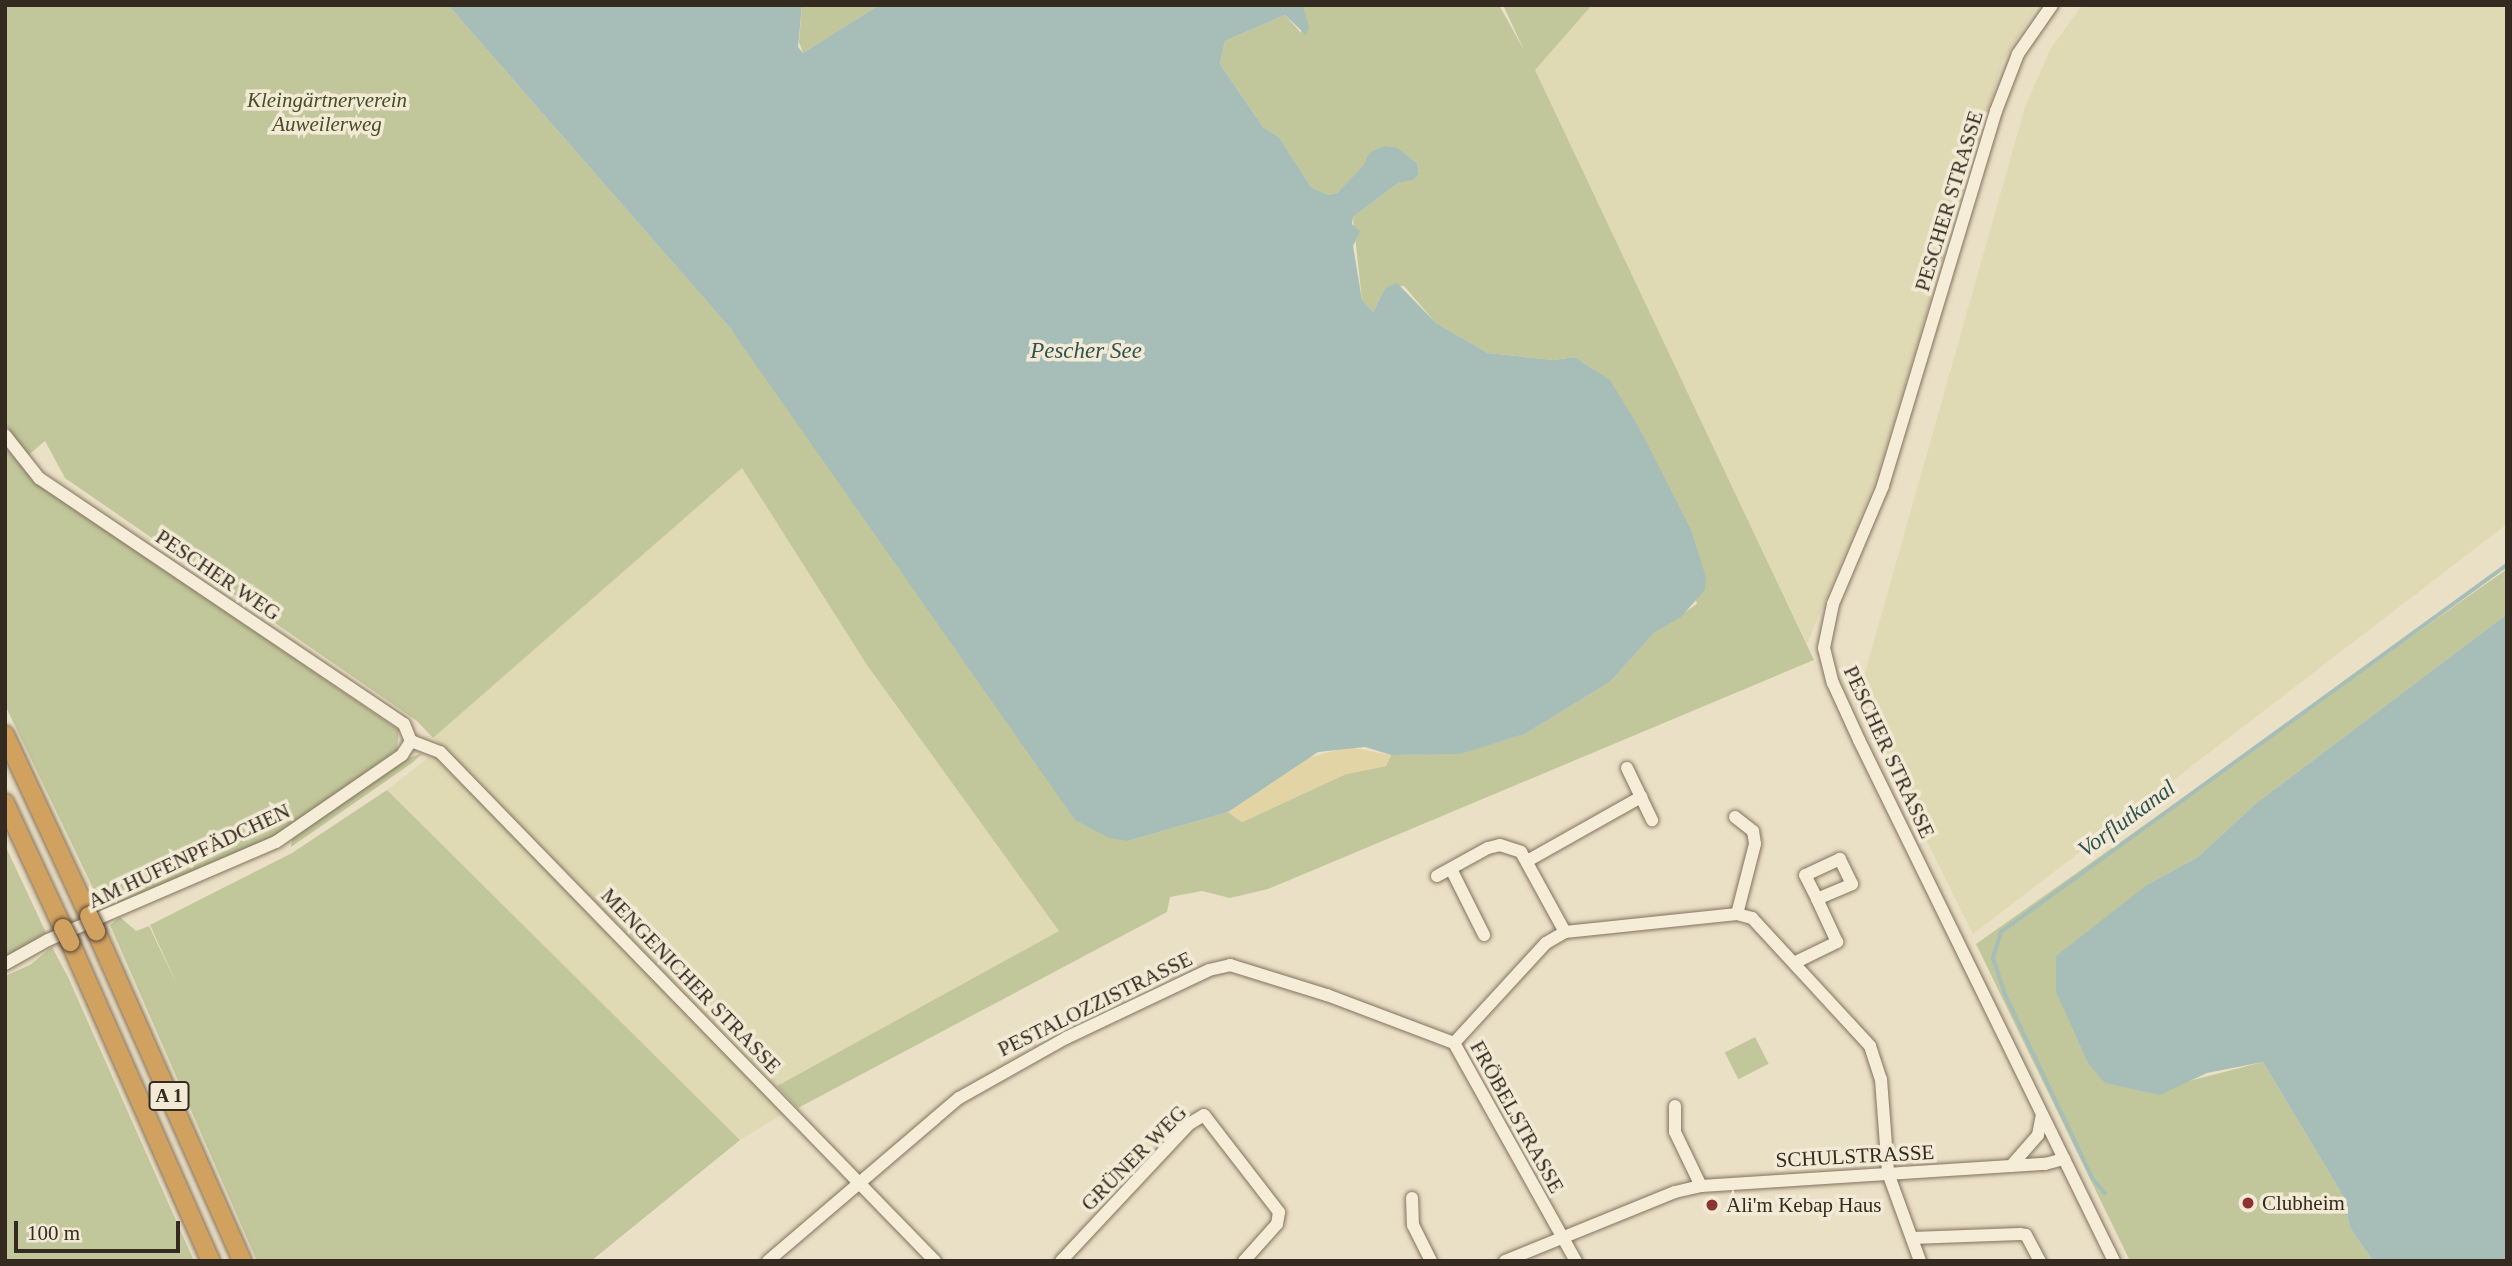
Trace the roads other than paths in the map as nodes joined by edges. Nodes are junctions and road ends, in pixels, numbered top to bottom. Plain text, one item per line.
1 (2052, 5) edge
2 (5, 435) edge
3 (5, 735) edge
4 (411, 741) junction
5 (1628, 768) dead end
6 (1640, 797) junction
7 (5, 803) edge
8 (1735, 817) dead end
9 (1651, 820) dead end
10 (1529, 860) junction
11 (1451, 869) junction
12 (1437, 876) dead end
13 (1816, 900) dead end
14 (1737, 914) junction
15 (1565, 932) junction
16 (1484, 935) dead end
17 (1796, 962) junction
18 (5, 964) edge
19 (1454, 1043) junction
20 (1675, 1106) dead end
21 (2042, 1114) junction
22 (2064, 1159) junction
23 (2010, 1166) junction
24 (1888, 1173) junction
25 (863, 1184) junction
26 (1702, 1186) junction
27 (1412, 1199) dead end
28 (1561, 1237) junction
29 (1912, 1238) junction
30 (211, 1261) edge
31 (242, 1261) edge
32 (768, 1261) edge
33 (935, 1261) edge
34 (1061, 1261) edge
35 (1244, 1261) edge
36 (1431, 1261) edge
37 (1505, 1261) edge
38 (1576, 1261) edge
39 (1920, 1261) edge
40 (2040, 1261) edge
41 (2114, 1261) edge

1 - 21 street, PESCHER STRASSE
2 - 4 street, PESCHER WEG
3 - 31 highway, A 1
4 - 18 street, AM HUFENPFÄDCHEN
4 - 25 street, MENGENICHER STRASSE
5 - 6 street
6 - 9 street
6 - 10 street
7 - 30 highway, A 1
8 - 14 street
10 - 11 street
10 - 15 street
11 - 12 street
11 - 16 street
13 - 17 street
14 - 15 street
14 - 17 street
15 - 19 street, FRÖBELSTRASSE
17 - 24 street
19 - 25 street, PESTALOZZISTRASSE
19 - 28 street, FRÖBELSTRASSE
20 - 26 street
21 - 22 street, PESCHER STRASSE
21 - 23 street
22 - 23 street, SCHULSTRASSE
22 - 41 street, PESCHER STRASSE
23 - 24 street, SCHULSTRASSE
24 - 26 street, SCHULSTRASSE
24 - 29 street
25 - 32 street, PESTALOZZISTRASSE
25 - 33 street, MENGENICHER STRASSE
26 - 28 street, SCHULSTRASSE
27 - 36 street
28 - 37 street, SCHULSTRASSE
28 - 38 street, FRÖBELSTRASSE
29 - 39 street
29 - 40 street
34 - 35 street, GRÜNER WEG

